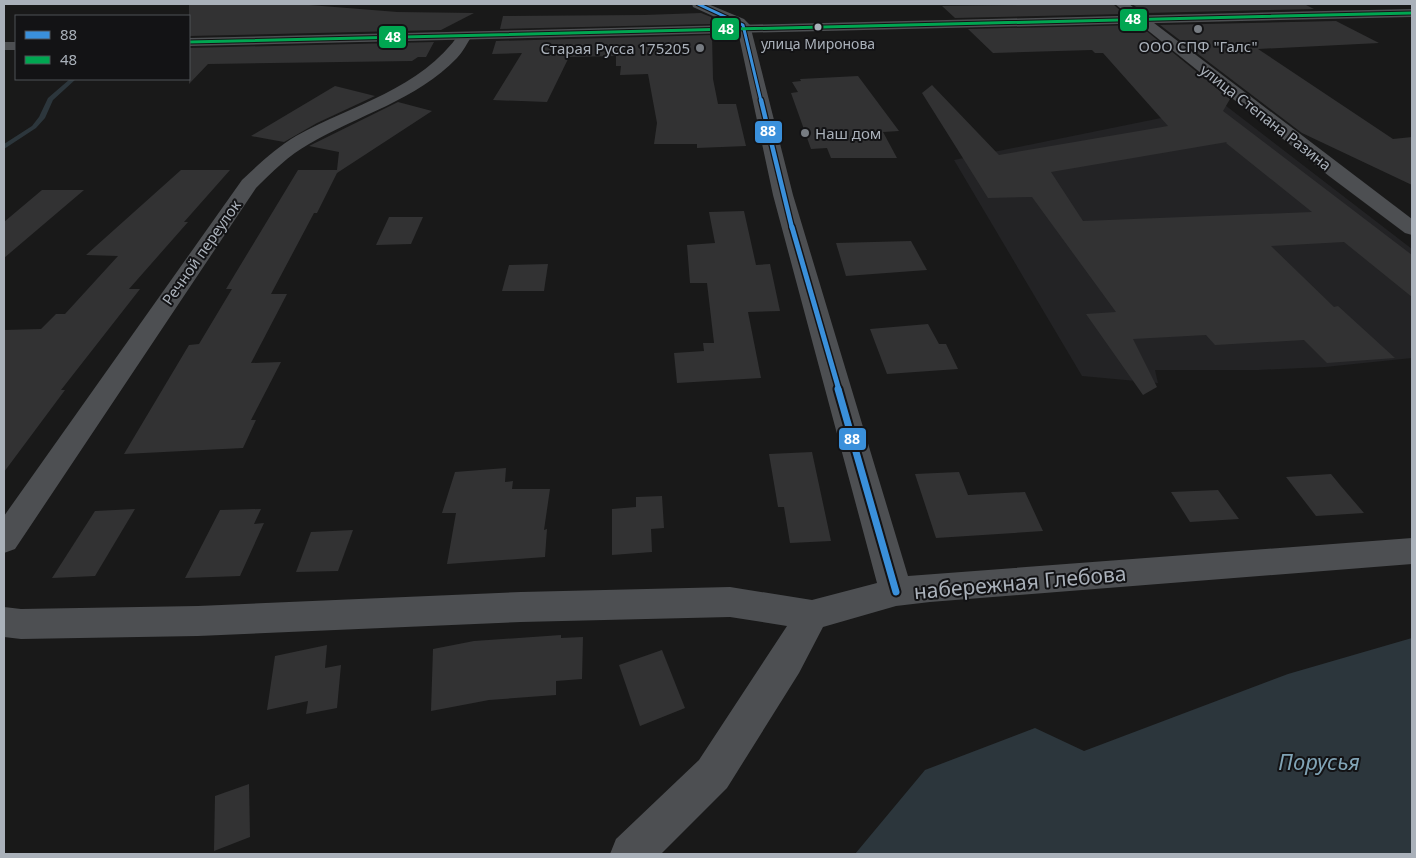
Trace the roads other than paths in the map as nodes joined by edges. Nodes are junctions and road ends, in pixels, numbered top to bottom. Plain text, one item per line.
1 (702, 4) edge
2 (1121, 4) edge
3 (1412, 14) edge
4 (1141, 20) junction
5 (744, 29) junction
6 (465, 36) junction
7 (190, 42) edge
8 (1412, 229) edge
9 (4, 540) edge
10 (1412, 550) edge
11 (896, 592) junction
12 (812, 615) junction
13 (4, 622) edge
14 (631, 854) edge

1 - 5 street
2 - 4 street, улица Степана Разина
3 - 4 street
4 - 5 street
4 - 8 street, улица Степана Разина
5 - 6 street
5 - 11 street
6 - 7 street
6 - 9 street, Речной переулок
10 - 11 street, набережная Глебова
11 - 12 street, набережная Глебова
12 - 13 street
12 - 14 street

